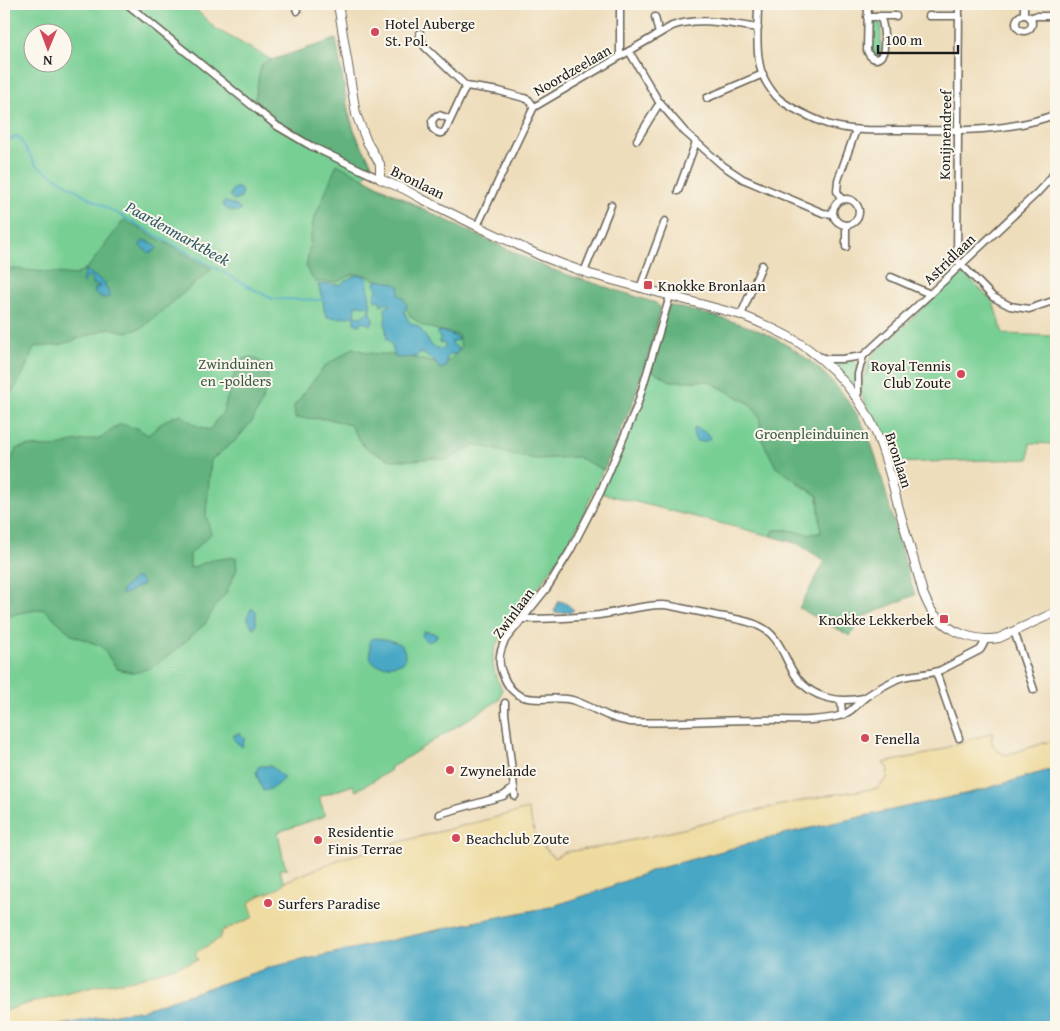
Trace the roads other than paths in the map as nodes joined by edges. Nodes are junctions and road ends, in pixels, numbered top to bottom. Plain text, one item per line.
1 (127, 4) edge
2 (338, 4) edge
3 (620, 4) edge
4 (758, 4) edge
5 (868, 4) edge
6 (959, 4) edge
7 (1024, 4) edge
8 (896, 16) dead end
9 (929, 16) dead end
10 (958, 16) junction
11 (1056, 16) edge
12 (655, 17) dead end
13 (867, 17) junction
14 (877, 17) junction
15 (758, 28) junction
16 (659, 32) junction
17 (420, 33) dead end
18 (629, 51) junction
19 (620, 56) junction
20 (763, 74) junction
21 (466, 86) junction
22 (707, 98) dead end
23 (661, 103) junction
24 (534, 107) junction
25 (1056, 114) edge
26 (450, 119) dead end
27 (856, 130) junction
28 (957, 131) junction
29 (636, 140) dead end
30 (696, 142) junction
31 (1056, 170) edge
32 (1053, 177) edge
33 (380, 179) junction
34 (678, 191) dead end
35 (841, 199) junction
36 (611, 205) dead end
37 (833, 214) junction
38 (665, 221) dead end
39 (846, 225) junction
40 (477, 226) junction
41 (846, 247) dead end
42 (961, 264) junction
43 (762, 265) dead end
44 (584, 272) junction
45 (891, 277) dead end
46 (640, 288) junction
47 (930, 294) junction
48 (670, 296) junction
49 (1056, 300) edge
50 (741, 315) junction
51 (817, 356) junction
52 (863, 356) junction
53 (855, 397) junction
54 (1056, 612) edge
55 (523, 619) junction
56 (1014, 631) junction
57 (986, 639) junction
58 (936, 672) junction
59 (1034, 690) dead end
60 (865, 697) junction
61 (841, 700) junction
62 (505, 702) dead end
63 (842, 715) junction
64 (959, 738) dead end
65 (514, 788) junction
66 (515, 796) dead end
67 (439, 814) dead end

1 - 33 street
2 - 33 street, Bronlaan
3 - 19 street
4 - 15 street
5 - 13 street
6 - 10 street, Konijnendreef
7 - 11 street
8 - 14 street
9 - 10 street
10 - 28 street, Konijnendreef
12 - 16 street
13 - 14 street
13 - 14 street
15 - 16 street, Noordzeelaan
15 - 20 street
16 - 18 street, Noordzeelaan
17 - 21 street
18 - 19 street, Noordzeelaan
18 - 23 street
19 - 24 street, Noordzeelaan
20 - 22 street
20 - 27 street
21 - 24 street
21 - 26 street
23 - 29 street
23 - 30 street
24 - 40 street, Noordzeelaan
25 - 28 street
27 - 28 street
27 - 35 street
28 - 42 street, Konijnendreef
30 - 34 street
30 - 37 street
31 - 32 street, Astridlaan
32 - 42 street, Astridlaan
33 - 40 street, Bronlaan
35 - 37 street
35 - 39 street
36 - 44 street
37 - 39 street
38 - 46 street
39 - 41 street
40 - 44 street, Bronlaan
42 - 47 street, Astridlaan
42 - 49 street
43 - 50 street
44 - 46 street, Bronlaan
45 - 47 street
46 - 48 street, Bronlaan
47 - 52 street, Astridlaan
48 - 50 street, Bronlaan
48 - 55 street, Zwinlaan
50 - 51 street, Bronlaan
51 - 52 street
51 - 53 street, Bronlaan
52 - 53 street
53 - 57 street, Bronlaan
54 - 56 street
55 - 61 street
55 - 63 street, Zwinlaan
56 - 57 street
56 - 59 street
57 - 58 street, Zwinlaan
58 - 60 street, Zwinlaan
58 - 64 street
60 - 61 street
60 - 63 street, Zwinlaan
61 - 63 street
62 - 65 street
65 - 66 street
65 - 67 street

